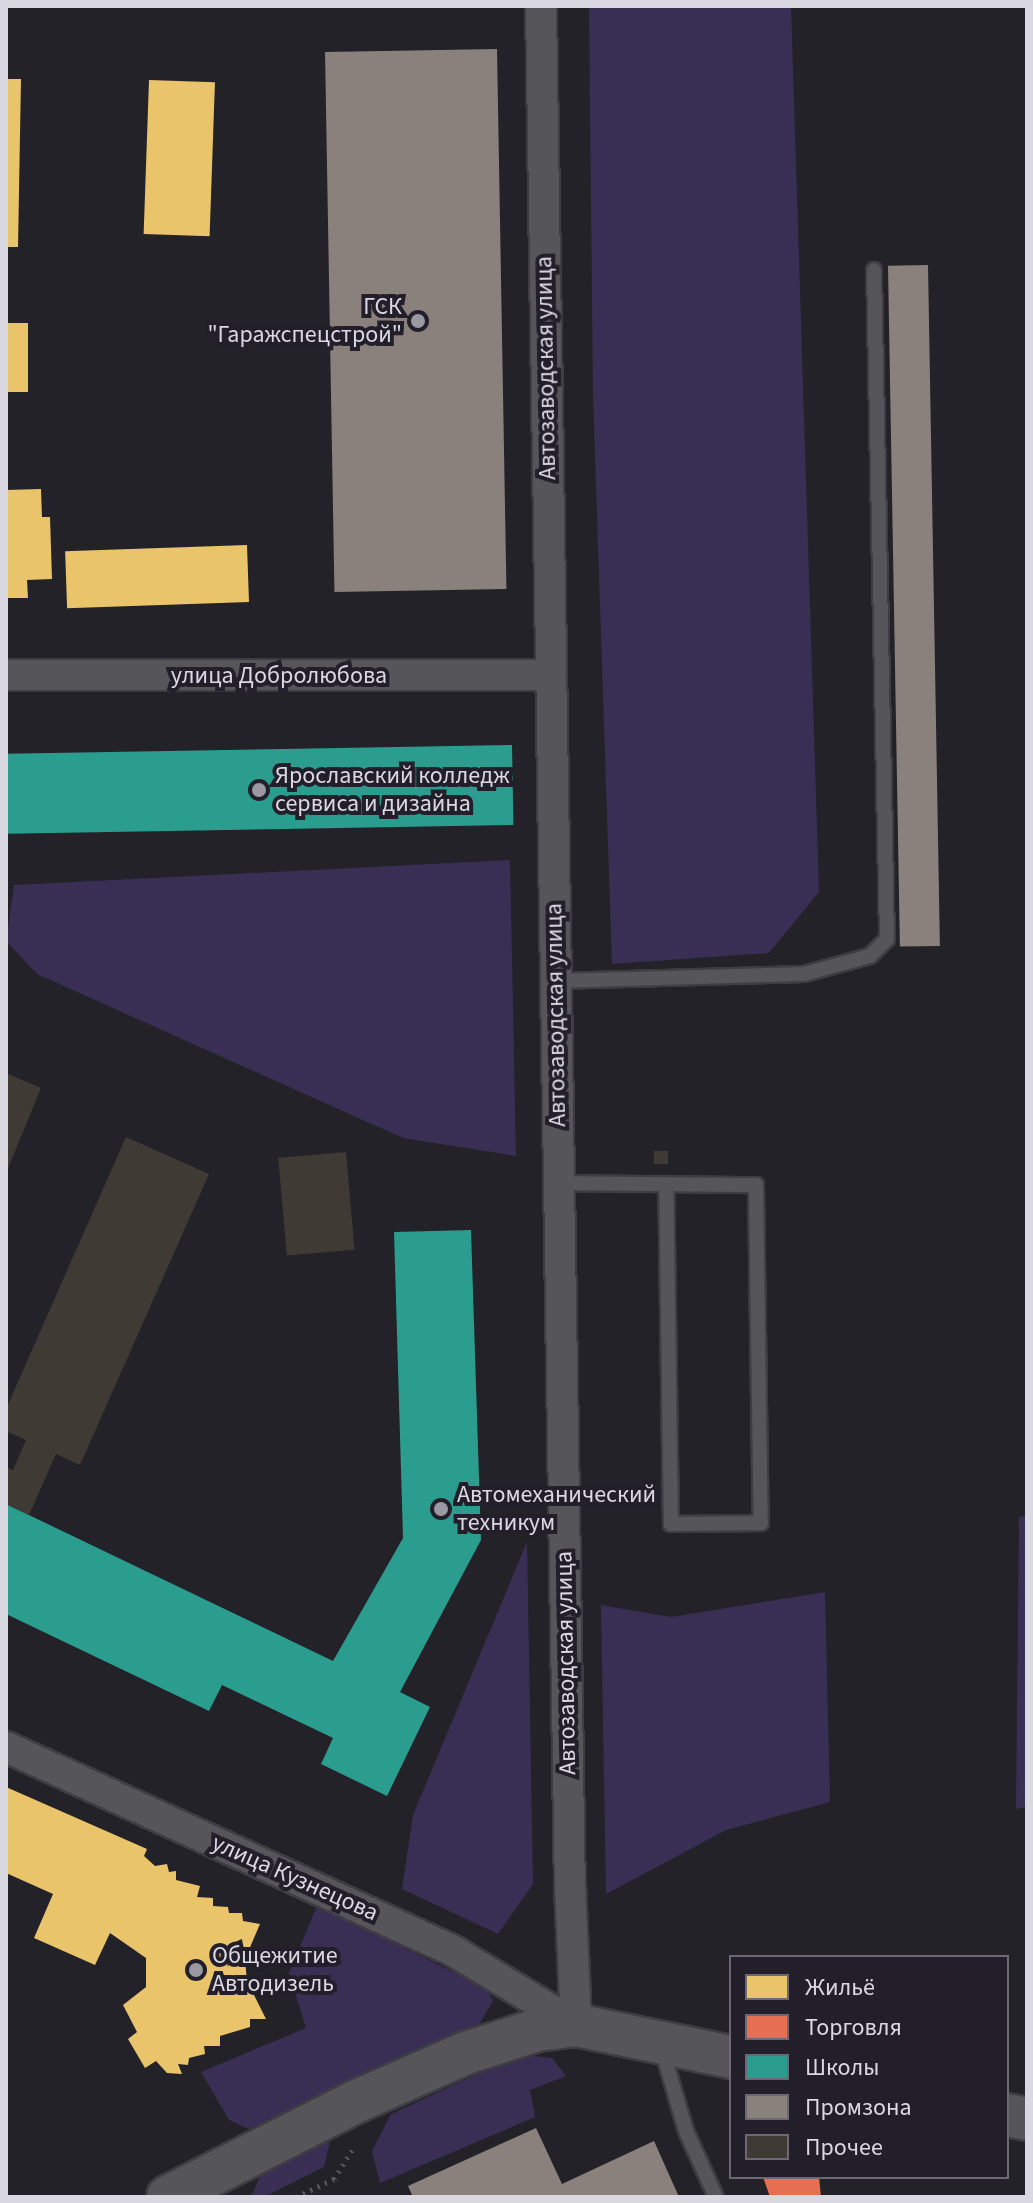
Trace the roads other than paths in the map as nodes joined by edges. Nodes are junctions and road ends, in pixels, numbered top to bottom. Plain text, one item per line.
1 (541, 6) edge
2 (874, 270) dead end
3 (6, 675) edge
4 (551, 675) junction
5 (556, 981) junction
6 (559, 1183) junction
7 (666, 1184) junction
8 (6, 1747) edge
9 (576, 2025) junction
10 (659, 2041) junction
11 (729, 2057) edge
12 (193, 2191) edge
13 (716, 2197) edge

1 - 4 street, Автозаводская улица
2 - 5 lane
3 - 4 street, улица Добролюбова
4 - 5 street, Автозаводская улица
5 - 6 street, Автозаводская улица
6 - 7 lane
6 - 9 street, Автозаводская улица
7 - 7 lane
8 - 9 street, улица Кузнецова
9 - 10 street
9 - 12 street
10 - 11 street
10 - 13 lane

